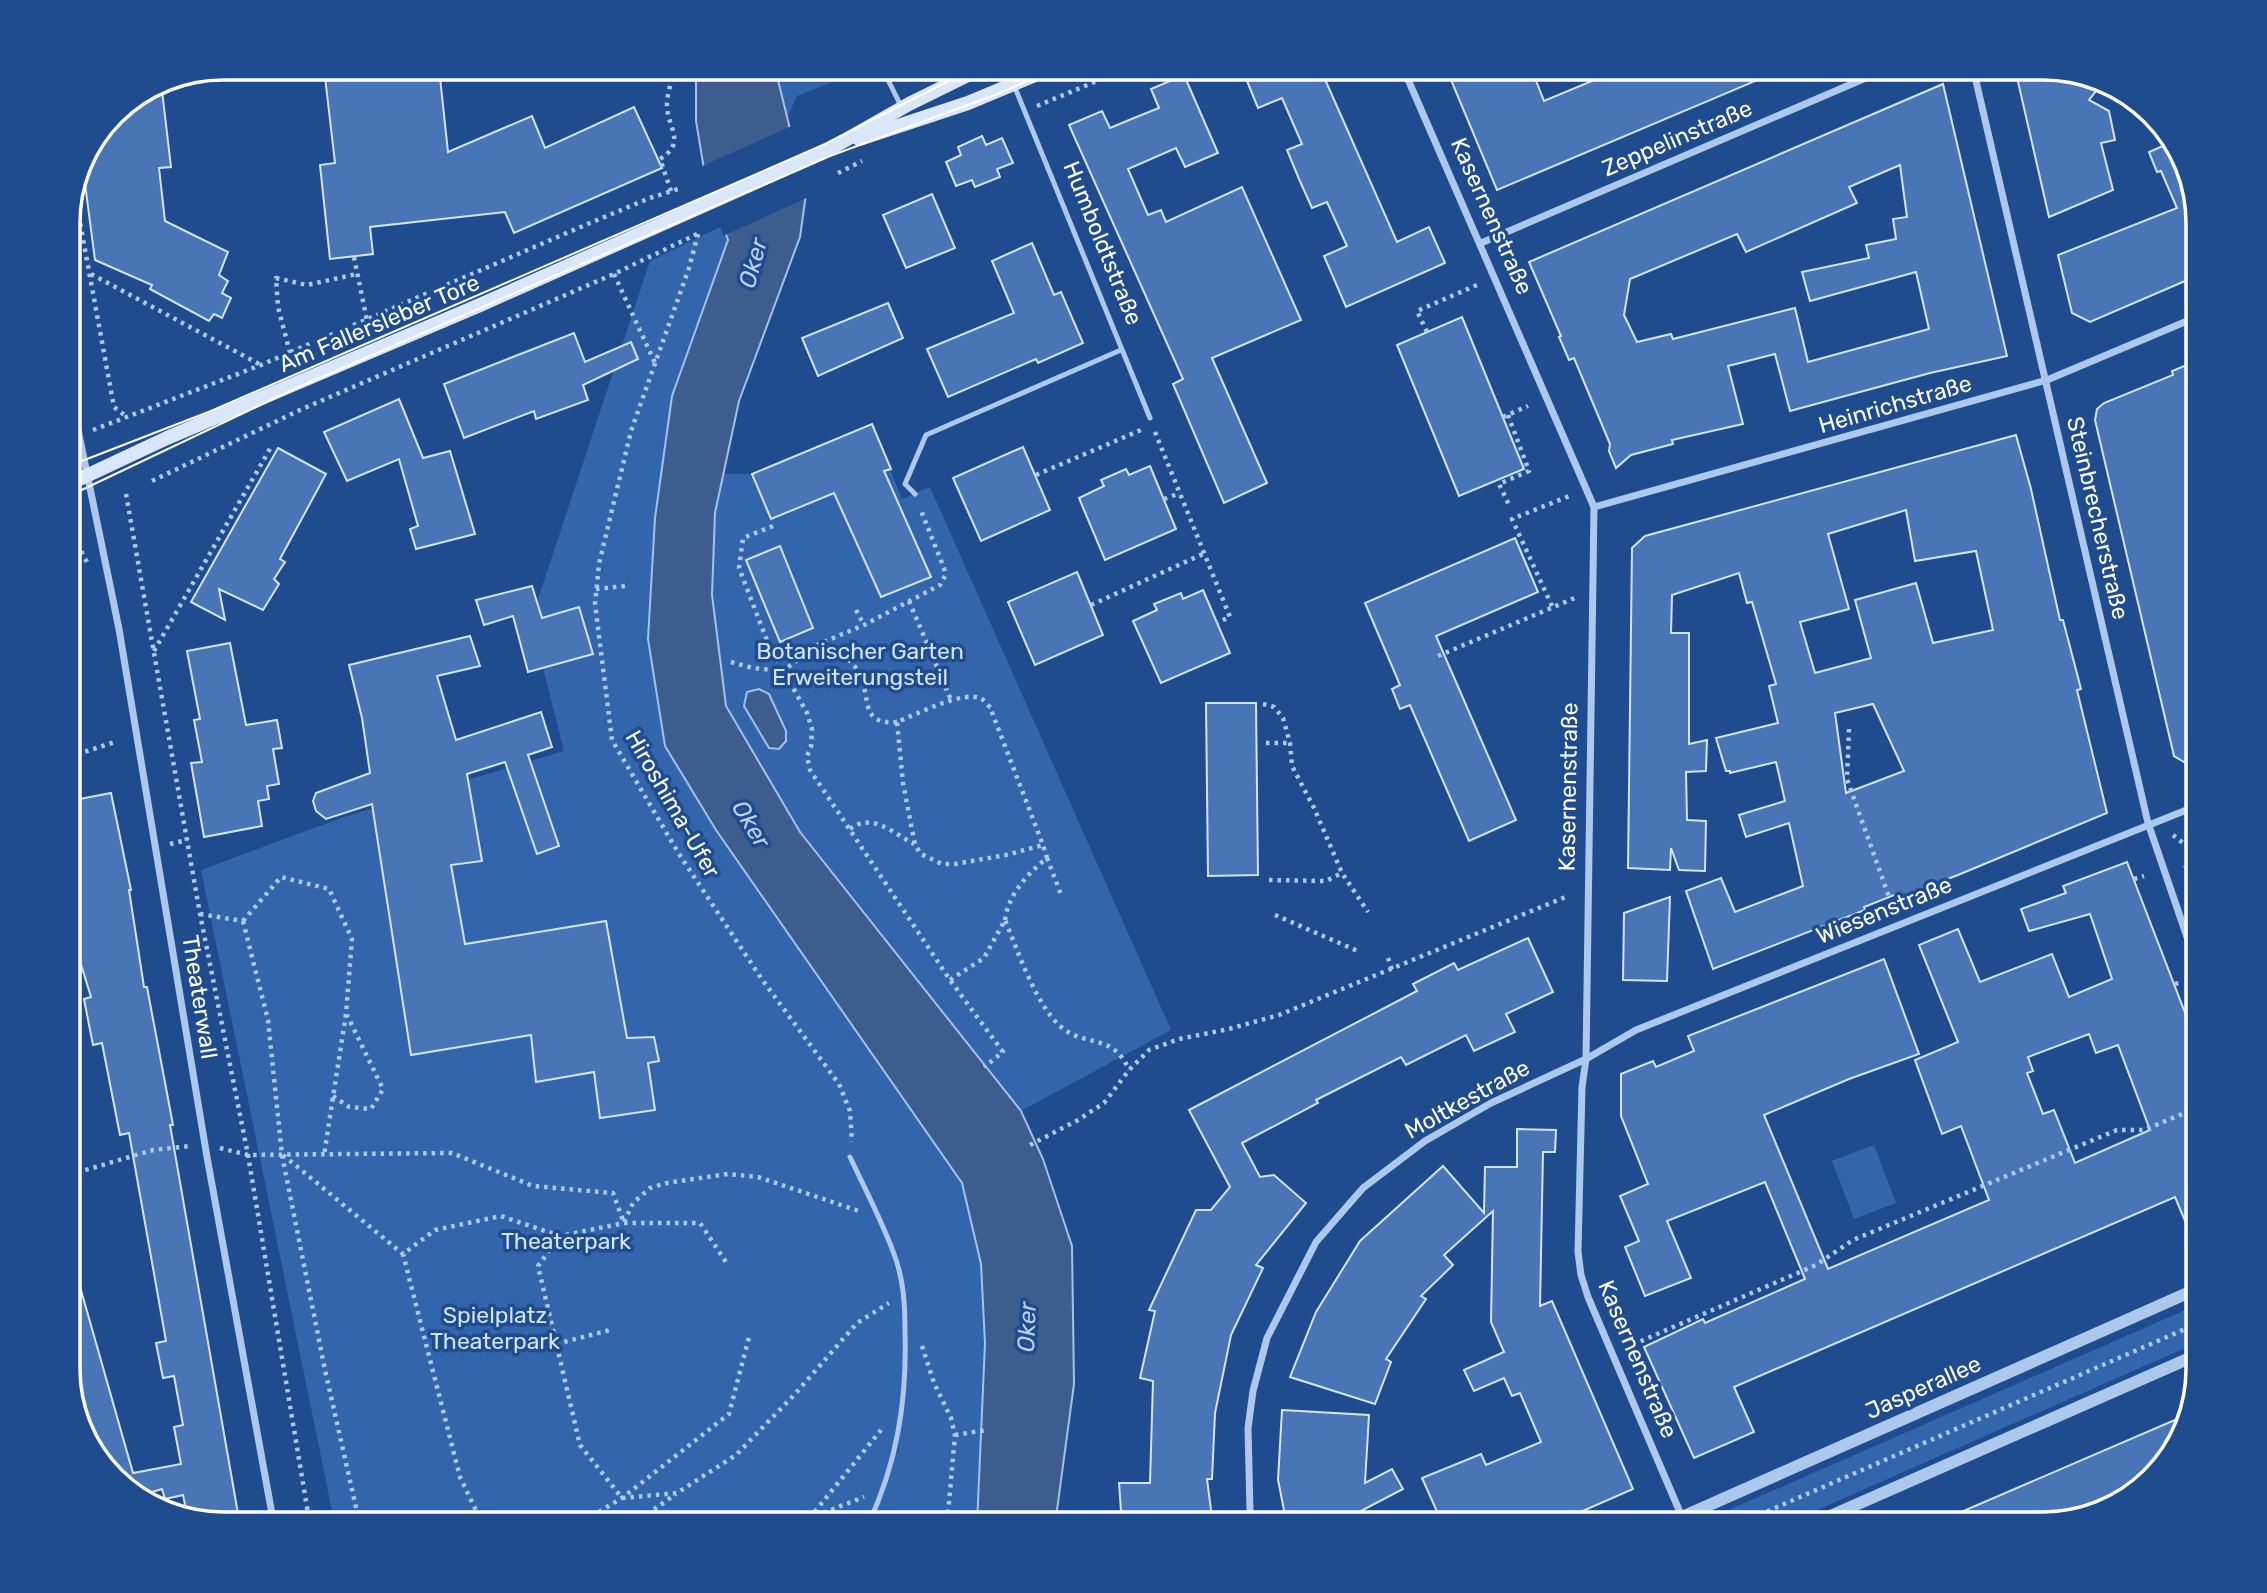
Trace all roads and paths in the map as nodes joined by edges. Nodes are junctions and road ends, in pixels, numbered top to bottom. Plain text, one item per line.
1 (673, 80) edge
2 (888, 80) edge
3 (958, 80) edge
4 (1011, 80) edge
5 (1024, 80) edge
6 (1408, 80) edge
7 (1861, 80) edge
8 (1976, 80) edge
9 (1013, 85) junction
10 (902, 108) junction
11 (828, 150) junction
12 (678, 189) dead end
13 (671, 191) junction
14 (81, 227) edge
15 (1481, 243) junction
16 (354, 257) dead end
17 (90, 274) junction
18 (357, 274) junction
19 (614, 274) junction
20 (1477, 285) dead end
21 (367, 321) junction
22 (2186, 321) edge
23 (1427, 332) dead end
24 (1121, 350) junction
25 (290, 352) junction
26 (655, 364) junction
27 (261, 365) junction
28 (2047, 380) junction
29 (1528, 406) dead end
30 (128, 417) junction
31 (1150, 418) dead end
32 (81, 435) edge
33 (271, 447) dead end
34 (81, 449) edge
35 (87, 475) junction
36 (1035, 475) dead end
37 (81, 478) edge
38 (152, 481) dead end
39 (1587, 489) junction
40 (1180, 493) junction
41 (126, 494) dead end
42 (915, 494) joint
43 (1164, 499) dead end
44 (1510, 507) dead end
45 (1594, 507) junction
46 (773, 526) dead end
47 (1205, 553) junction
48 (625, 586) dead end
49 (596, 589) junction
50 (1575, 597) dead end
51 (909, 601) junction
52 (1091, 605) dead end
53 (1552, 606) junction
54 (856, 610) dead end
55 (1216, 623) dead end
56 (864, 625) junction
57 (819, 644) junction
58 (154, 652) junction
59 (1438, 656) dead end
60 (731, 662) dead end
61 (783, 671) junction
62 (951, 701) junction
63 (1263, 704) dead end
64 (897, 722) junction
65 (1849, 729) dead end
66 (115, 742) dead end
67 (1266, 743) dead end
68 (1290, 743) junction
69 (81, 753) edge
70 (2186, 810) edge
71 (2148, 823) junction
72 (850, 829) junction
73 (2173, 835) dead end
74 (915, 845) junction
75 (1043, 845) junction
76 (2186, 846) edge
77 (1047, 858) junction
78 (1342, 873) junction
79 (2144, 876) dead end
80 (2134, 879) dead end
81 (1269, 880) dead end
82 (1568, 896) dead end
83 (1062, 897) dead end
84 (1368, 912) dead end
85 (200, 914) junction
86 (1275, 915) dead end
87 (1005, 920) junction
88 (243, 921) junction
89 (1899, 925) junction
90 (2186, 934) edge
91 (1360, 952) dead end
92 (1388, 958) dead end
93 (1392, 970) junction
94 (950, 980) junction
95 (2183, 982) dead end
96 (2175, 985) dead end
97 (346, 1014) junction
98 (1586, 1059) junction
99 (984, 1067) dead end
100 (1129, 1070) junction
101 (333, 1096) junction
102 (2186, 1112) edge
103 (205, 1144) junction
104 (1030, 1145) dead end
105 (248, 1155) junction
106 (282, 1155) junction
107 (324, 1155) junction
108 (850, 1157) joint
109 (81, 1171) edge
110 (835, 1203) dead end
111 (624, 1223) junction
112 (560, 1236) junction
113 (403, 1254) junction
114 (726, 1262) dead end
115 (2186, 1294) edge
116 (892, 1301) dead end
117 (2186, 1328) edge
118 (610, 1330) dead end
119 (749, 1337) dead end
120 (556, 1344) junction
121 (922, 1345) dead end
122 (1612, 1353) junction
123 (2186, 1360) edge
124 (882, 1429) dead end
125 (987, 1430) dead end
126 (955, 1435) junction
127 (884, 1489) junction
128 (677, 1493) junction
129 (622, 1498) junction
130 (272, 1512) edge
131 (308, 1512) edge
132 (357, 1512) edge
133 (477, 1512) edge
134 (599, 1512) edge
135 (650, 1512) edge
136 (815, 1512) edge
137 (826, 1512) edge
138 (874, 1512) edge
139 (948, 1512) edge
140 (1252, 1512) edge
141 (1680, 1512) edge
142 (1704, 1512) edge
143 (1766, 1512) edge
144 (1840, 1512) edge

1 - 13 path
2 - 10 lane
3 - 10 main road
4 - 9 lane, Humboldtstraße
5 - 9 main road
6 - 15 street, Kasernenstraße
7 - 15 street, Zeppelinstraße
8 - 28 street, Steinbrecherstraße
9 - 11 main road
9 - 24 lane, Humboldtstraße
10 - 11 main road
11 - 35 main road, Am Fallersleber Tore
12 - 13 path
13 - 21 path
14 - 17 path
15 - 39 street, Kasernenstraße
16 - 18 path
17 - 27 path
17 - 30 path
18 - 21 path
18 - 25 path
19 - 26 path
19 - 26 path, Hiroshima-Ufer
19 - 38 path
20 - 23 path
21 - 25 path
22 - 28 street, Heinrichstraße
24 - 31 lane, Humboldtstraße
24 - 42 lane
25 - 27 path
26 - 49 path, Hiroshima-Ufer
27 - 30 path
28 - 45 street, Heinrichstraße
28 - 71 street, Steinbrecherstraße
29 - 44 path
30 - 32 path
33 - 58 path
34 - 35 street, Theaterwall
35 - 37 main road, Am Fallersleber Tore
35 - 103 street, Theaterwall
36 - 40 path
39 - 45 street, Kasernenstraße
39 - 53 path
40 - 43 path
40 - 47 path
41 - 58 path
42 - 51 path
45 - 98 street, Kasernenstraße
46 - 61 path
47 - 52 path
47 - 55 path
48 - 49 path
49 - 108 path, Hiroshima-Ufer
50 - 53 path
51 - 56 path
51 - 62 path
53 - 59 path
54 - 56 path
56 - 57 path
57 - 61 path
57 - 64 path
58 - 85 path
60 - 61 path
61 - 72 path
62 - 64 path
62 - 75 path
63 - 68 path
64 - 74 path
65 - 89 path
66 - 69 path
67 - 68 path
68 - 78 path
70 - 71 street, Wiesenstraße
71 - 89 street, Wiesenstraße
71 - 90 street, Steinbrecherstraße
72 - 74 path
72 - 94 path
73 - 76 path
74 - 75 path
75 - 77 path
77 - 83 path
77 - 87 path
78 - 81 path
78 - 84 path
79 - 80 path
82 - 93 path
85 - 88 path
85 - 105 path
86 - 91 path
87 - 94 path
87 - 100 path
88 - 97 path
88 - 106 path
89 - 98 street, Wiesenstraße
92 - 93 path
93 - 100 path
94 - 99 path
95 - 96 path
97 - 101 path
97 - 101 path
98 - 122 street, Kasernenstraße
98 - 140 street, Moltkestraße
100 - 104 path
101 - 107 path
102 - 122 path
103 - 105 path
103 - 109 path
103 - 130 street, Theaterwall
105 - 106 path
105 - 131 path
106 - 107 path
106 - 113 path
106 - 132 path
107 - 111 path
108 - 127 lane
110 - 111 path
111 - 112 path
111 - 114 path
112 - 113 path
112 - 120 path
113 - 133 path
115 - 142 street, Jasperallee
116 - 128 path
117 - 143 path
118 - 120 path
119 - 129 path
120 - 129 path
121 - 126 path
122 - 141 street, Kasernenstraße
123 - 144 street
124 - 136 path
125 - 126 path
126 - 139 path
127 - 137 path
127 - 138 lane
128 - 129 path
128 - 135 path
129 - 134 path

